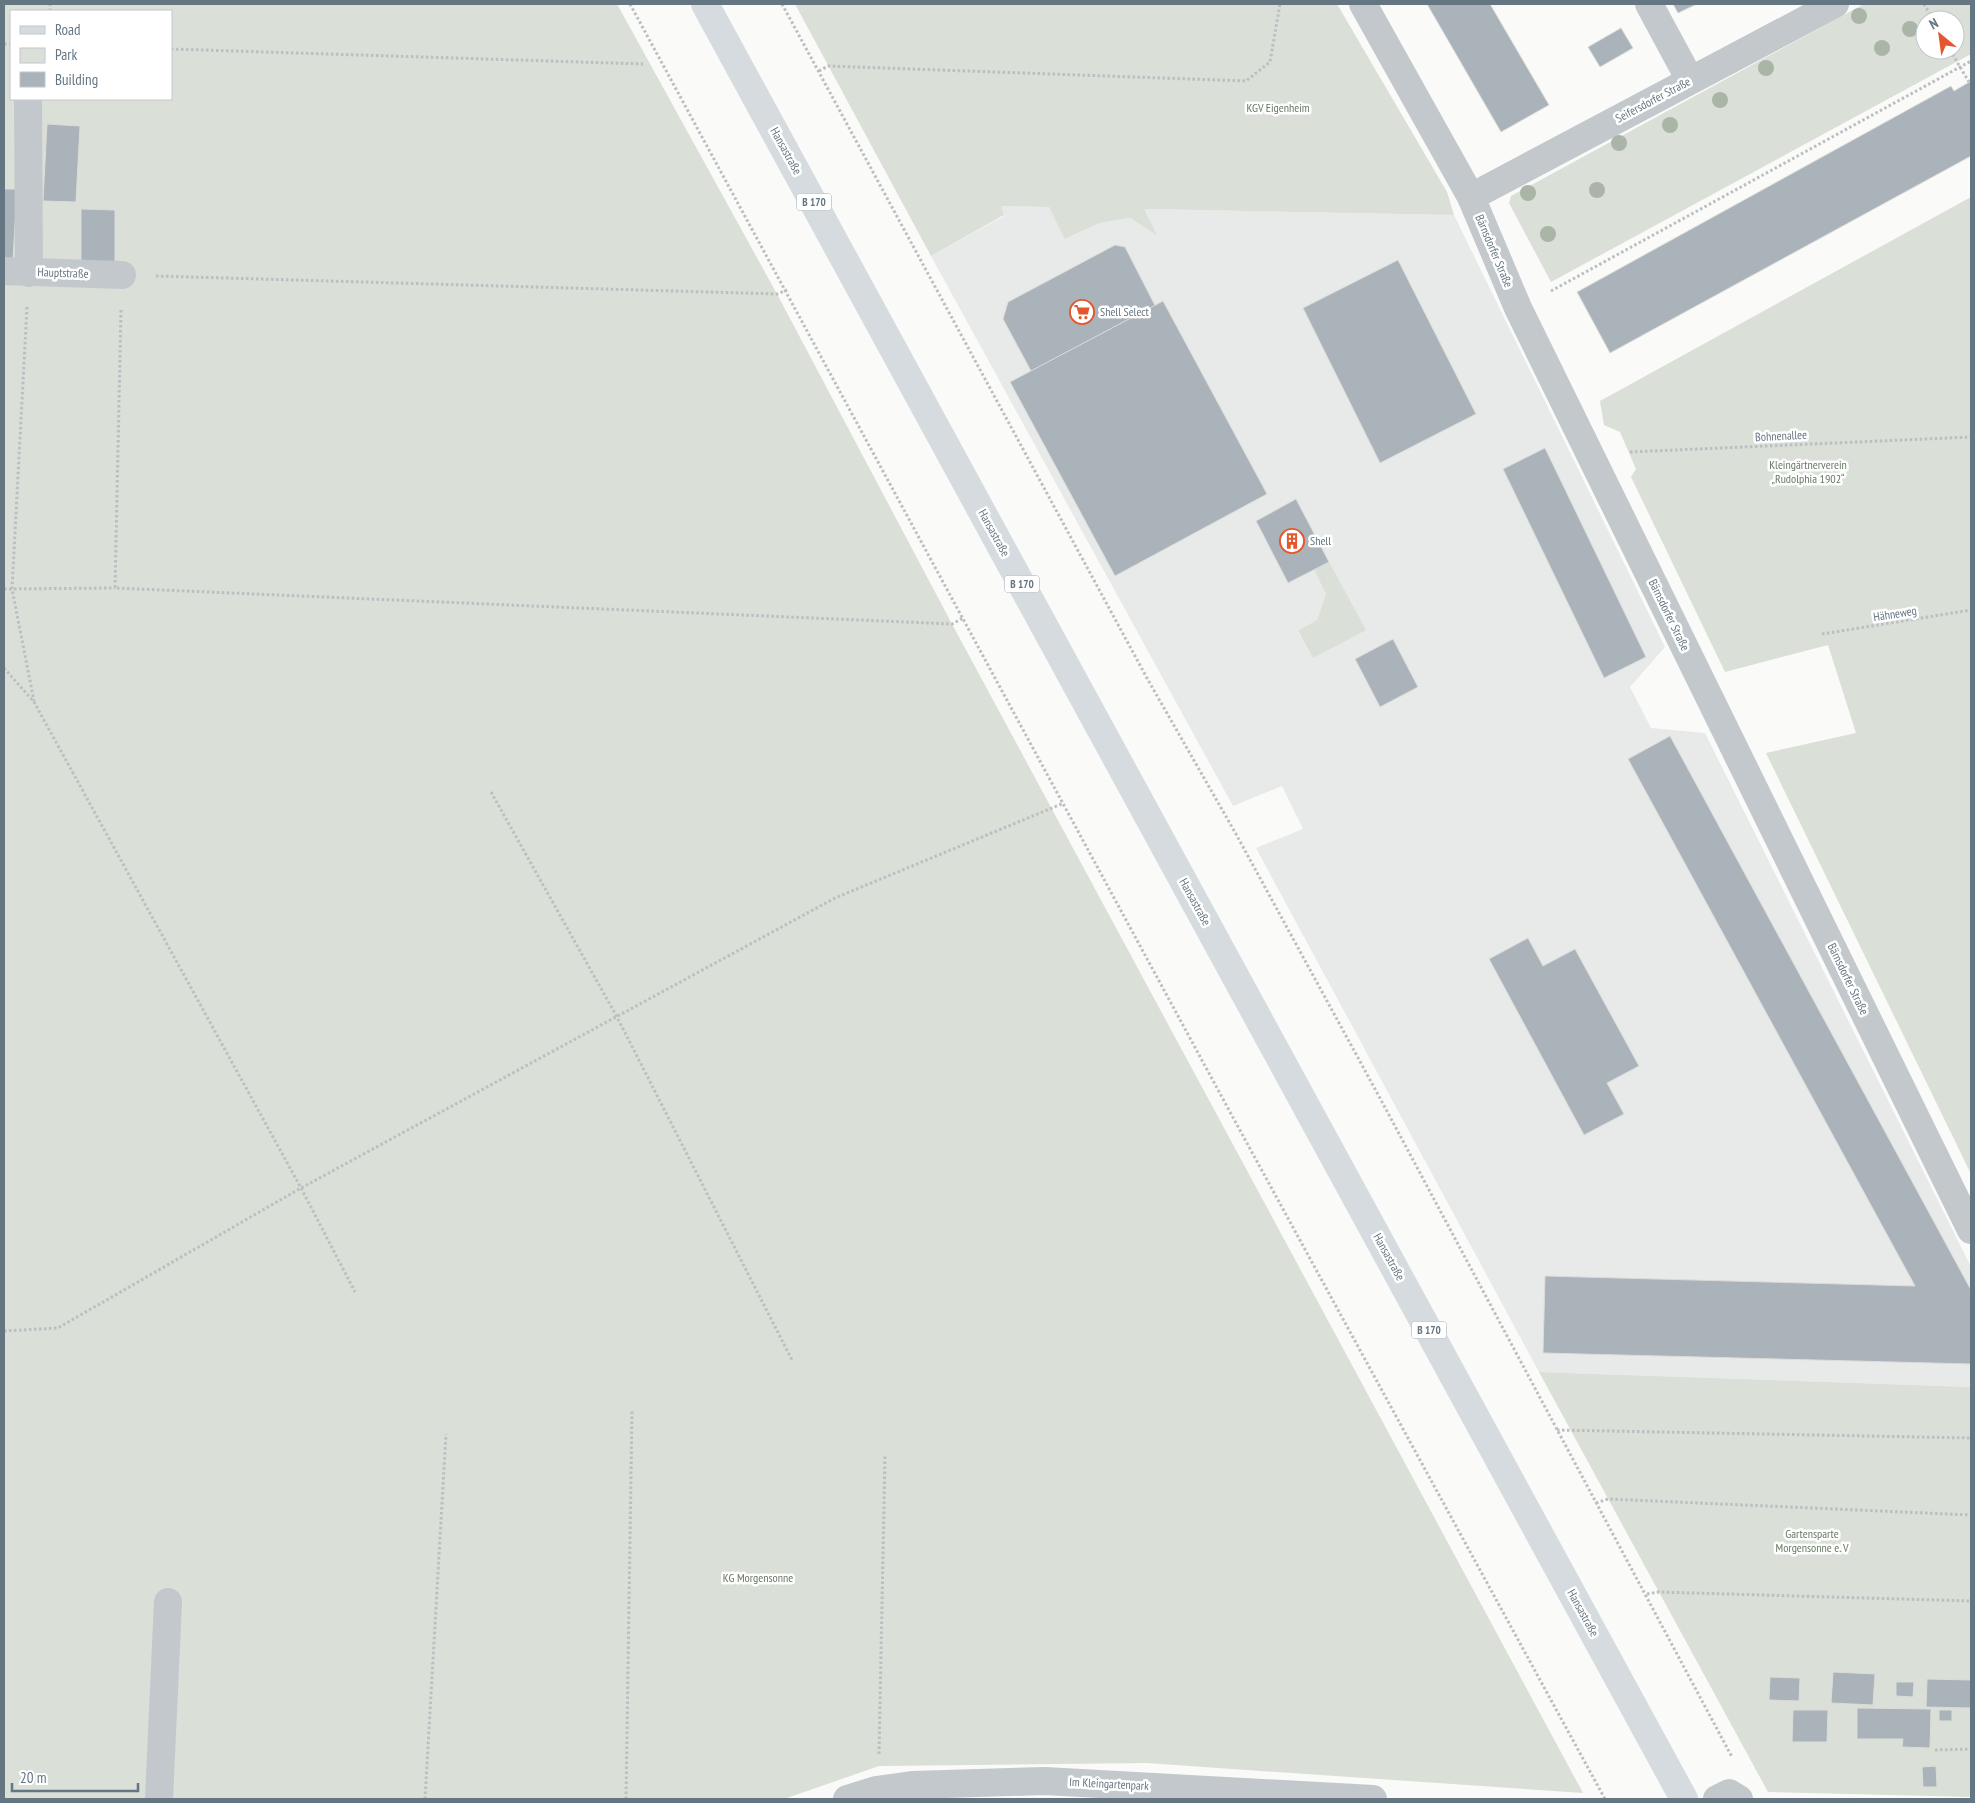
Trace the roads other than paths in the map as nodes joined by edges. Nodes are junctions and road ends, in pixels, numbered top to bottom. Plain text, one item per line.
1 (705, 4) edge
2 (1363, 4) edge
3 (1649, 4) edge
4 (1835, 4) edge
5 (1690, 80) junction
6 (28, 100) edge
7 (1471, 197) junction
8 (16, 272) edge
9 (122, 275) road end
10 (1971, 1230) edge
11 (168, 1602) dead end
12 (159, 1799) edge
13 (847, 1799) edge
14 (1373, 1799) edge
15 (1684, 1799) edge
16 (1717, 1799) edge
17 (1739, 1799) edge

1 - 15 main road, Hansastraße / B 170
2 - 7 street, Bärnsdorfer Straße
3 - 5 street
4 - 5 street, Seifersdorfer Straße
5 - 7 street, Seifersdorfer Straße
6 - 8 street
7 - 10 street, Bärnsdorfer Straße
8 - 9 street, Hauptstraße
11 - 12 street
13 - 14 street, Im Kleingartenpark
16 - 17 street

